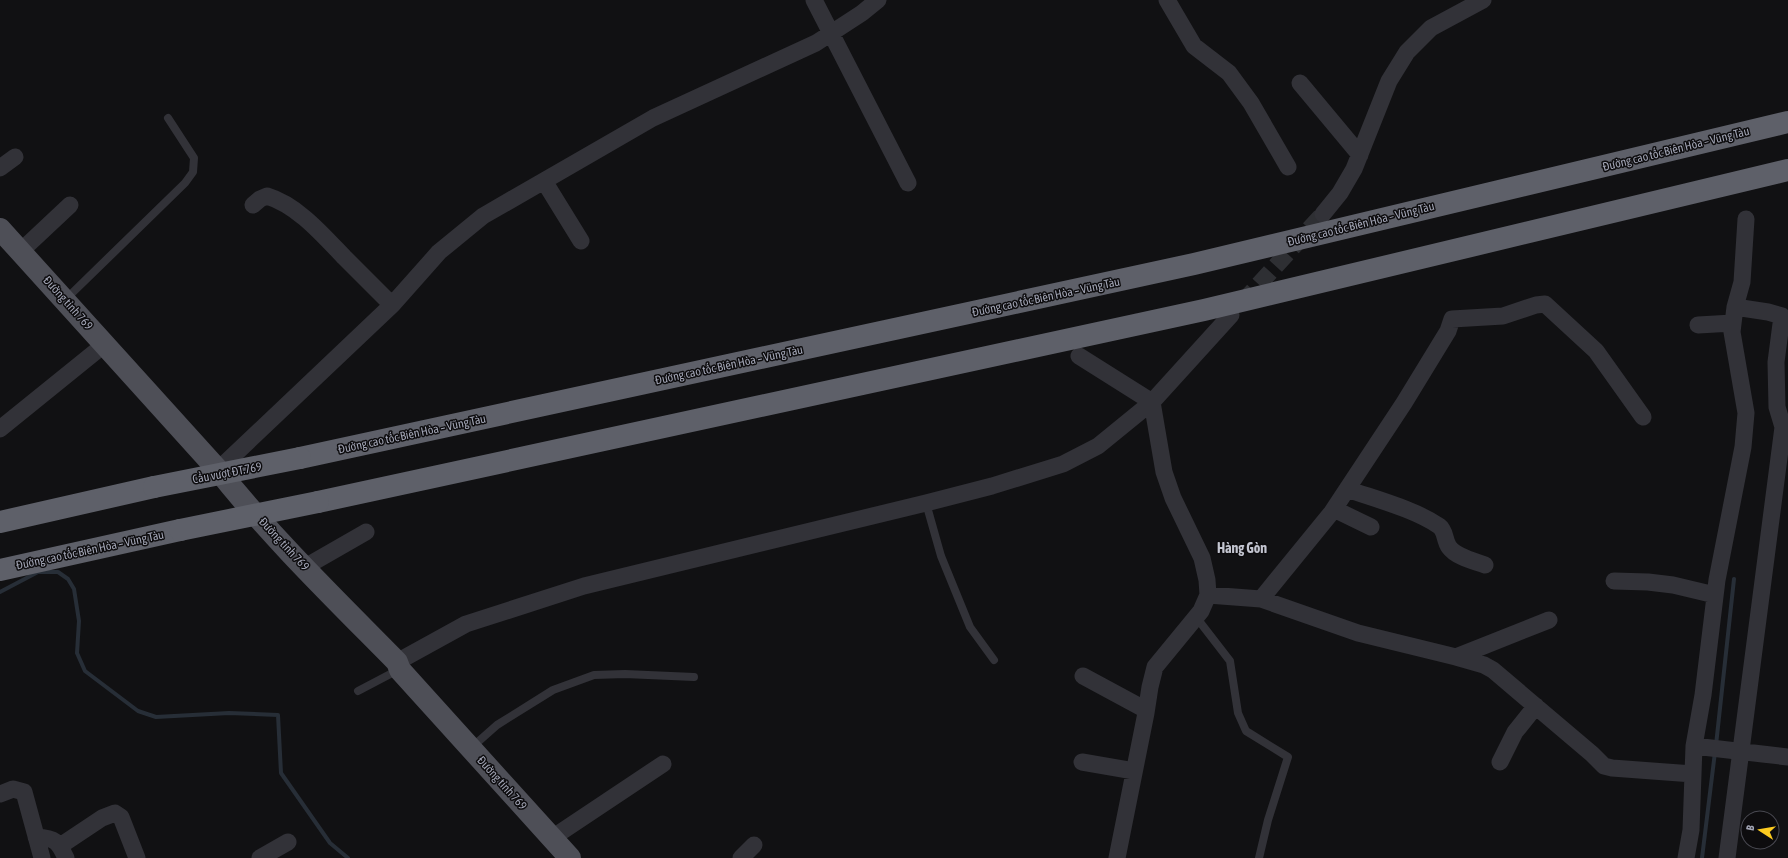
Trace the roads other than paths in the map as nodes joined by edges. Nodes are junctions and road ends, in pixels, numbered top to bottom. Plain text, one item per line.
1 (814, 0) edge
2 (878, 0) edge
3 (1167, 0) edge
4 (1483, 0) edge
5 (831, 35) junction
6 (1300, 83) dead end
7 (168, 118) dead end
8 (1788, 122) edge
9 (1360, 155) junction
10 (15, 157) dead end
11 (1288, 167) dead end
12 (0, 168) edge
13 (1788, 170) edge
14 (544, 180) junction
15 (908, 183) dead end
16 (70, 205) dead end
17 (254, 205) dead end
18 (1323, 214) tunnel mouth
19 (1746, 219) dead end
20 (0, 229) edge
21 (581, 241) dead end
22 (21, 251) junction
23 (65, 300) junction
24 (392, 305) junction
25 (1736, 313) junction
26 (1231, 315) tunnel mouth
27 (1698, 325) dead end
28 (105, 344) junction
29 (1079, 356) dead end
30 (1152, 402) junction
31 (1643, 418) dead end
32 (0, 430) edge
33 (300, 458) joint
34 (218, 470) junction
35 (1347, 489) junction
36 (926, 503) junction
37 (1334, 509) junction
38 (0, 522) edge
39 (1371, 527) dead end
40 (366, 532) dead end
41 (1485, 565) dead end
42 (305, 567) junction
43 (0, 570) edge
44 (1614, 581) dead end
45 (1208, 595) junction
46 (1715, 595) junction
47 (1261, 599) junction
48 (1196, 617) junction
49 (1549, 620) dead end
50 (1456, 657) junction
51 (994, 660) dead end
52 (398, 666) junction
53 (1083, 676) dead end
54 (694, 677) dead end
55 (358, 691) dead end
56 (1536, 706) junction
57 (1146, 710) junction
58 (1697, 746) junction
59 (471, 748) junction
60 (1736, 751) junction
61 (1788, 757) edge
62 (1082, 762) dead end
63 (1500, 762) dead end
64 (663, 764) dead end
65 (1134, 771) junction
66 (1693, 774) junction
67 (0, 794) edge
68 (36, 837) junction
69 (552, 838) junction
70 (288, 842) dead end
71 (754, 845) dead end
72 (63, 852) edge
73 (42, 858) edge
74 (137, 858) edge
75 (260, 858) edge
76 (570, 858) edge
77 (741, 858) edge
78 (1117, 858) edge
79 (1259, 858) edge
80 (1686, 858) edge
81 (1727, 858) edge

1 - 5 street
2 - 5 street
3 - 11 street
4 - 9 street
5 - 14 street
5 - 15 street
6 - 9 street
7 - 23 lane
8 - 33 highway, Đường cao tốc Biên Hòa – Vũng Tàu
9 - 18 street
10 - 12 street
13 - 43 highway, Đường cao tốc Biên Hòa – Vũng Tàu, bridge
14 - 21 street
14 - 24 street
16 - 22 street
17 - 24 street
19 - 25 street
20 - 22 main road, Đường tỉnh 769
22 - 23 main road, Đường tỉnh 769
23 - 28 main road, Đường tỉnh 769
24 - 34 street
25 - 27 street
25 - 46 street
25 - 60 street
26 - 30 street
28 - 32 street
28 - 34 main road, Đường tỉnh 769
29 - 30 street
30 - 36 street
30 - 45 street
31 - 35 street
33 - 38 highway, Cầu vượt ĐT.769, bridge
34 - 42 main road, Đường tỉnh 769
35 - 37 street
35 - 41 street
36 - 51 lane
36 - 52 street
37 - 39 street
37 - 47 street
40 - 42 street
42 - 52 main road, Đường tỉnh 769
44 - 46 street
45 - 47 street
45 - 48 street
46 - 58 street
47 - 50 street
48 - 57 street
48 - 79 lane
49 - 50 street
50 - 56 street
52 - 55 lane
52 - 59 main road, Đường tỉnh 769
53 - 57 street
54 - 59 lane
56 - 63 street
56 - 66 street
57 - 65 street
58 - 60 street
58 - 66 street
59 - 69 main road, Đường tỉnh 769
60 - 61 street
60 - 81 street
62 - 65 street
64 - 69 street
65 - 78 street
66 - 80 street
67 - 68 street
68 - 72 street
68 - 73 street
69 - 76 main road, Đường tỉnh 769
70 - 75 street
71 - 77 street
72 - 74 street

